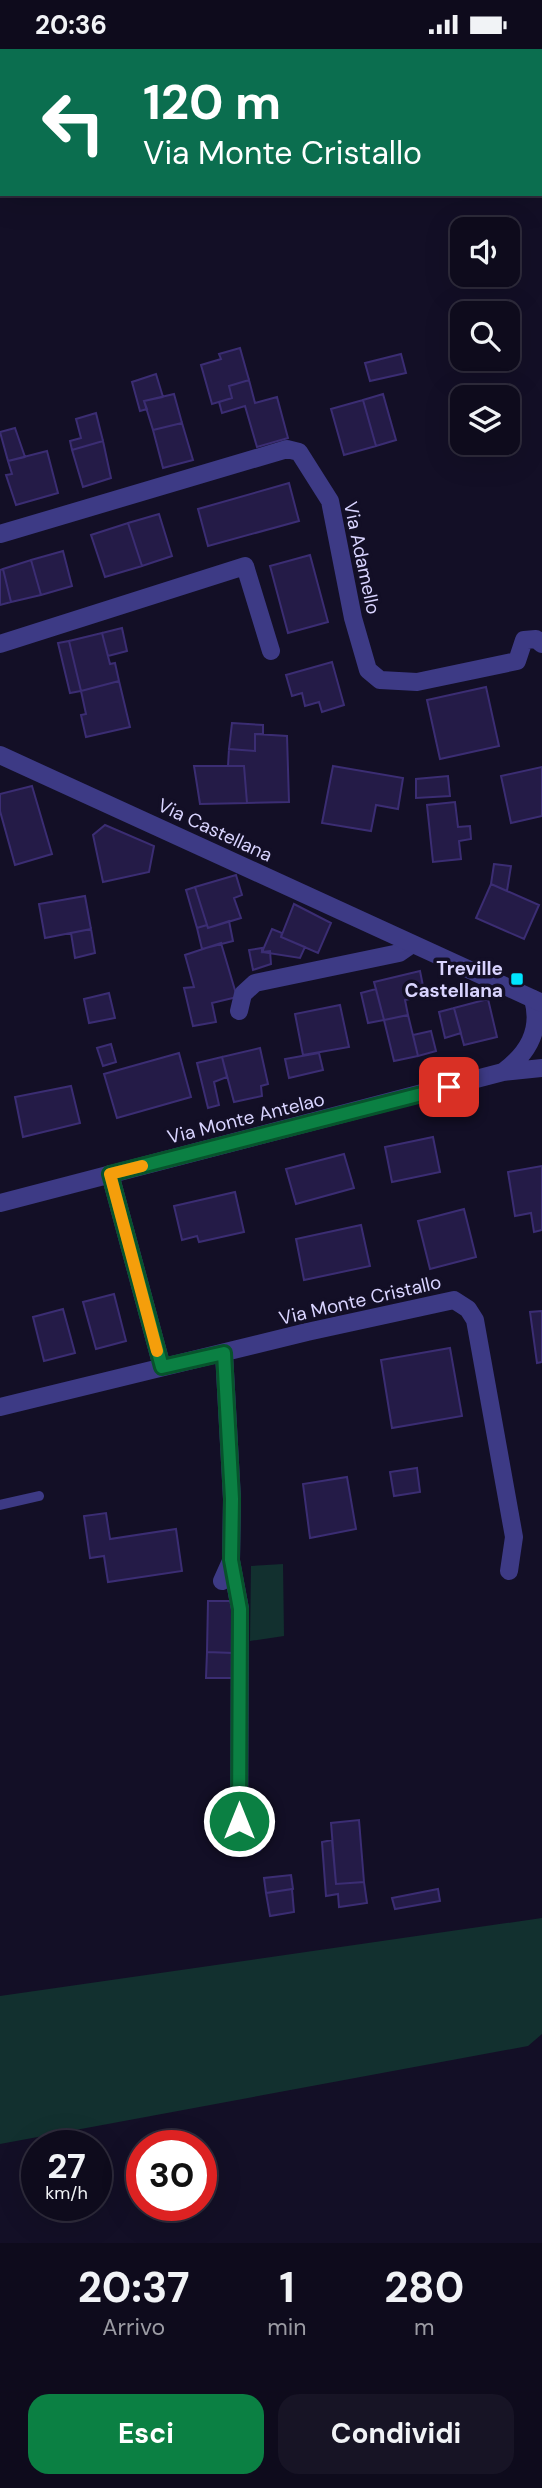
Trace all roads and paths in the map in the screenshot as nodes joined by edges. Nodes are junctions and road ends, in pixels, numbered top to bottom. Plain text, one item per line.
1 (0, 534) edge
2 (0, 644) edge
3 (542, 644) edge
4 (271, 650) dead end
5 (0, 755) edge
6 (412, 944) junction
7 (538, 1001) edge
8 (239, 1011) dead end
9 (542, 1068) edge
10 (503, 1072) junction
11 (110, 1174) junction
12 (0, 1203) edge
13 (224, 1353) junction
14 (162, 1367) junction
15 (0, 1407) edge
16 (39, 1496) dead end
17 (0, 1505) edge
18 (231, 1560) junction
19 (509, 1571) dead end
20 (222, 1581) dead end
21 (255, 1844) dead end

1 - 3 street, Via Adamello
2 - 4 street
5 - 6 street, Via Castellana
6 - 7 street, Via Castellana
6 - 8 street
7 - 10 street
9 - 10 street, Via Monte Antelao
10 - 11 street, Via Monte Antelao
11 - 12 street, Via Monte Antelao
11 - 14 street
13 - 14 street, Via Monte Cristallo
13 - 18 street
13 - 19 street, Via Monte Cristallo
14 - 15 street, Via Monte Cristallo
16 - 17 lane
18 - 20 street
18 - 21 street

